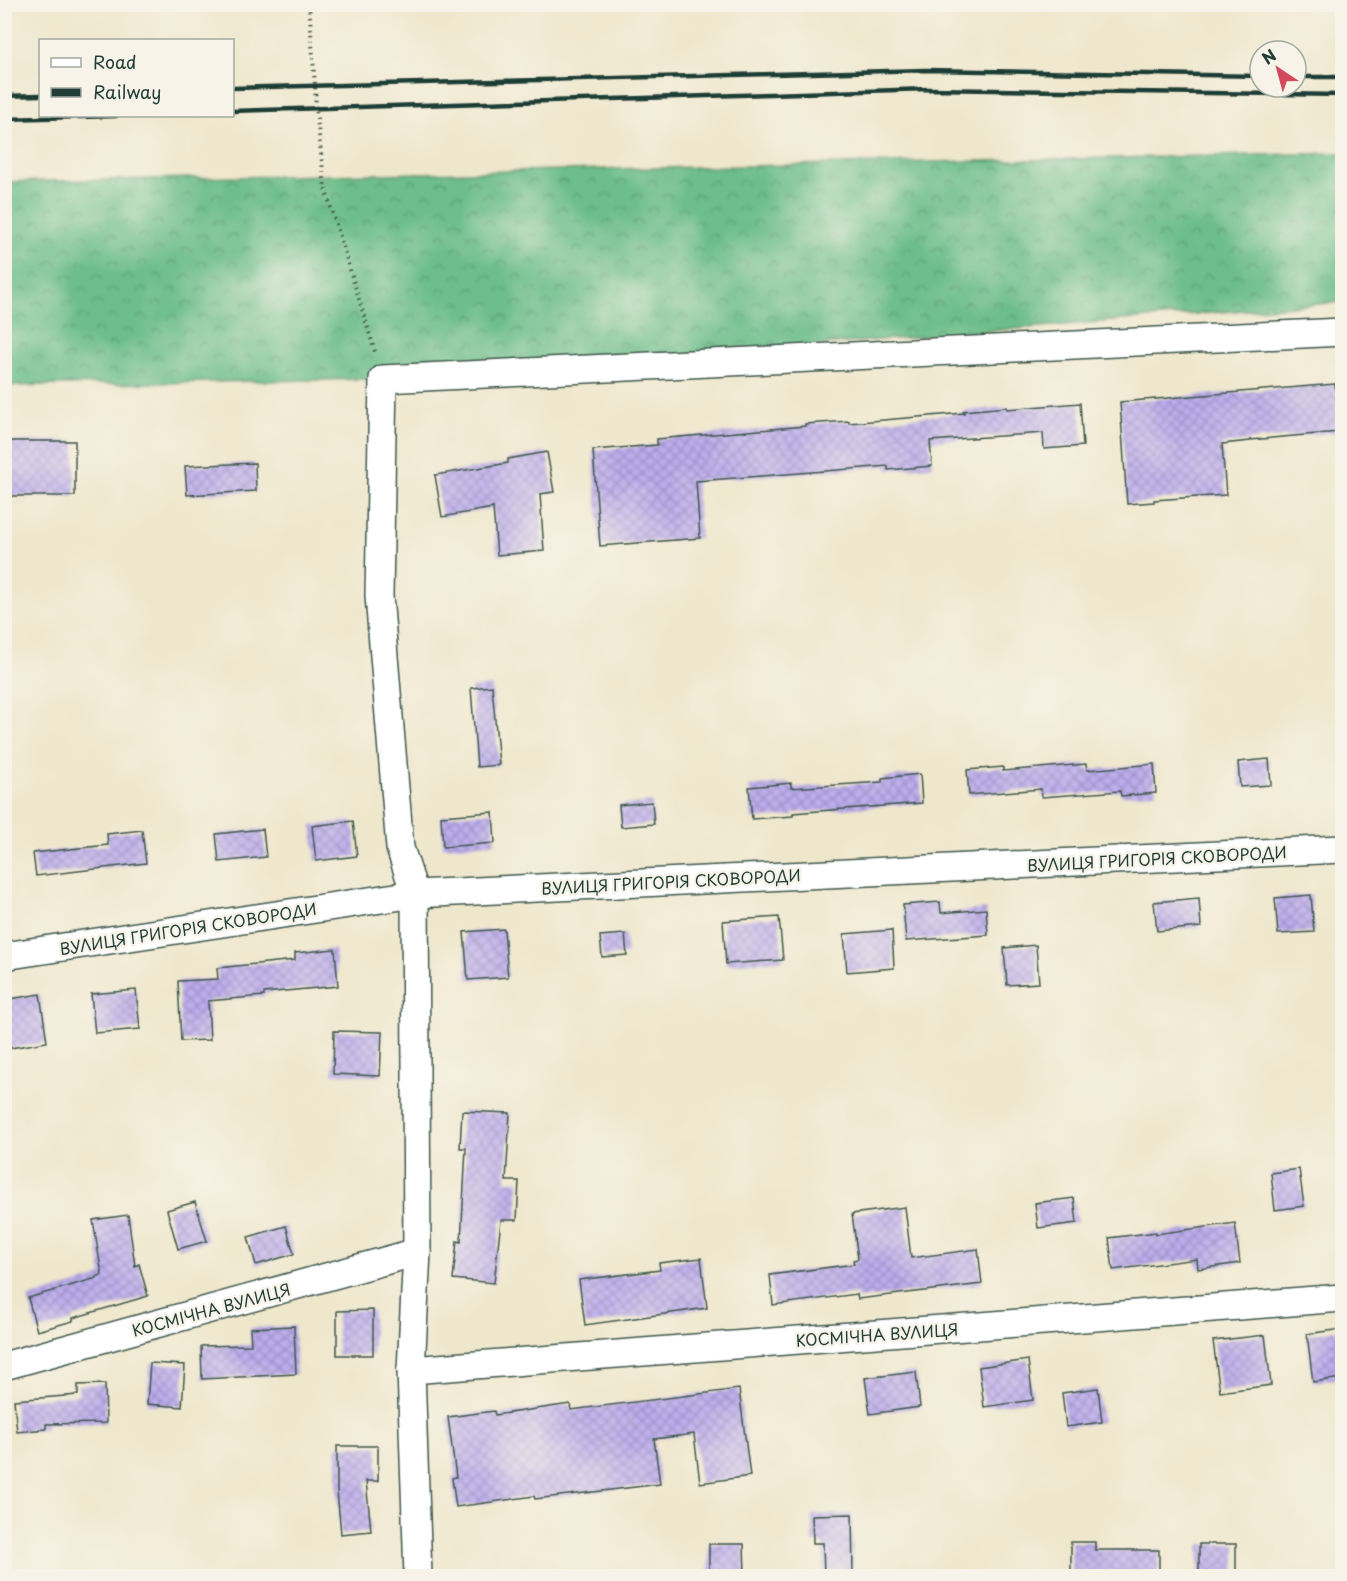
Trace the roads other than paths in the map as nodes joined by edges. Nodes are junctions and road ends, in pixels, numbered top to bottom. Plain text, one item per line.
1 (1342, 332) edge
2 (1342, 849) edge
3 (415, 894) junction
4 (4, 956) edge
5 (417, 1252) junction
6 (1342, 1298) edge
7 (4, 1366) edge
8 (411, 1370) junction
9 (418, 1576) edge

1 - 3 street
2 - 3 street, ВУЛИЦЯ ГРИГОРІЯ СКОВОРОДИ
3 - 4 street, ВУЛИЦЯ ГРИГОРІЯ СКОВОРОДИ
3 - 5 street
5 - 7 street, КОСМІЧНА ВУЛИЦЯ
5 - 8 street
6 - 8 street, КОСМІЧНА ВУЛИЦЯ
8 - 9 street

